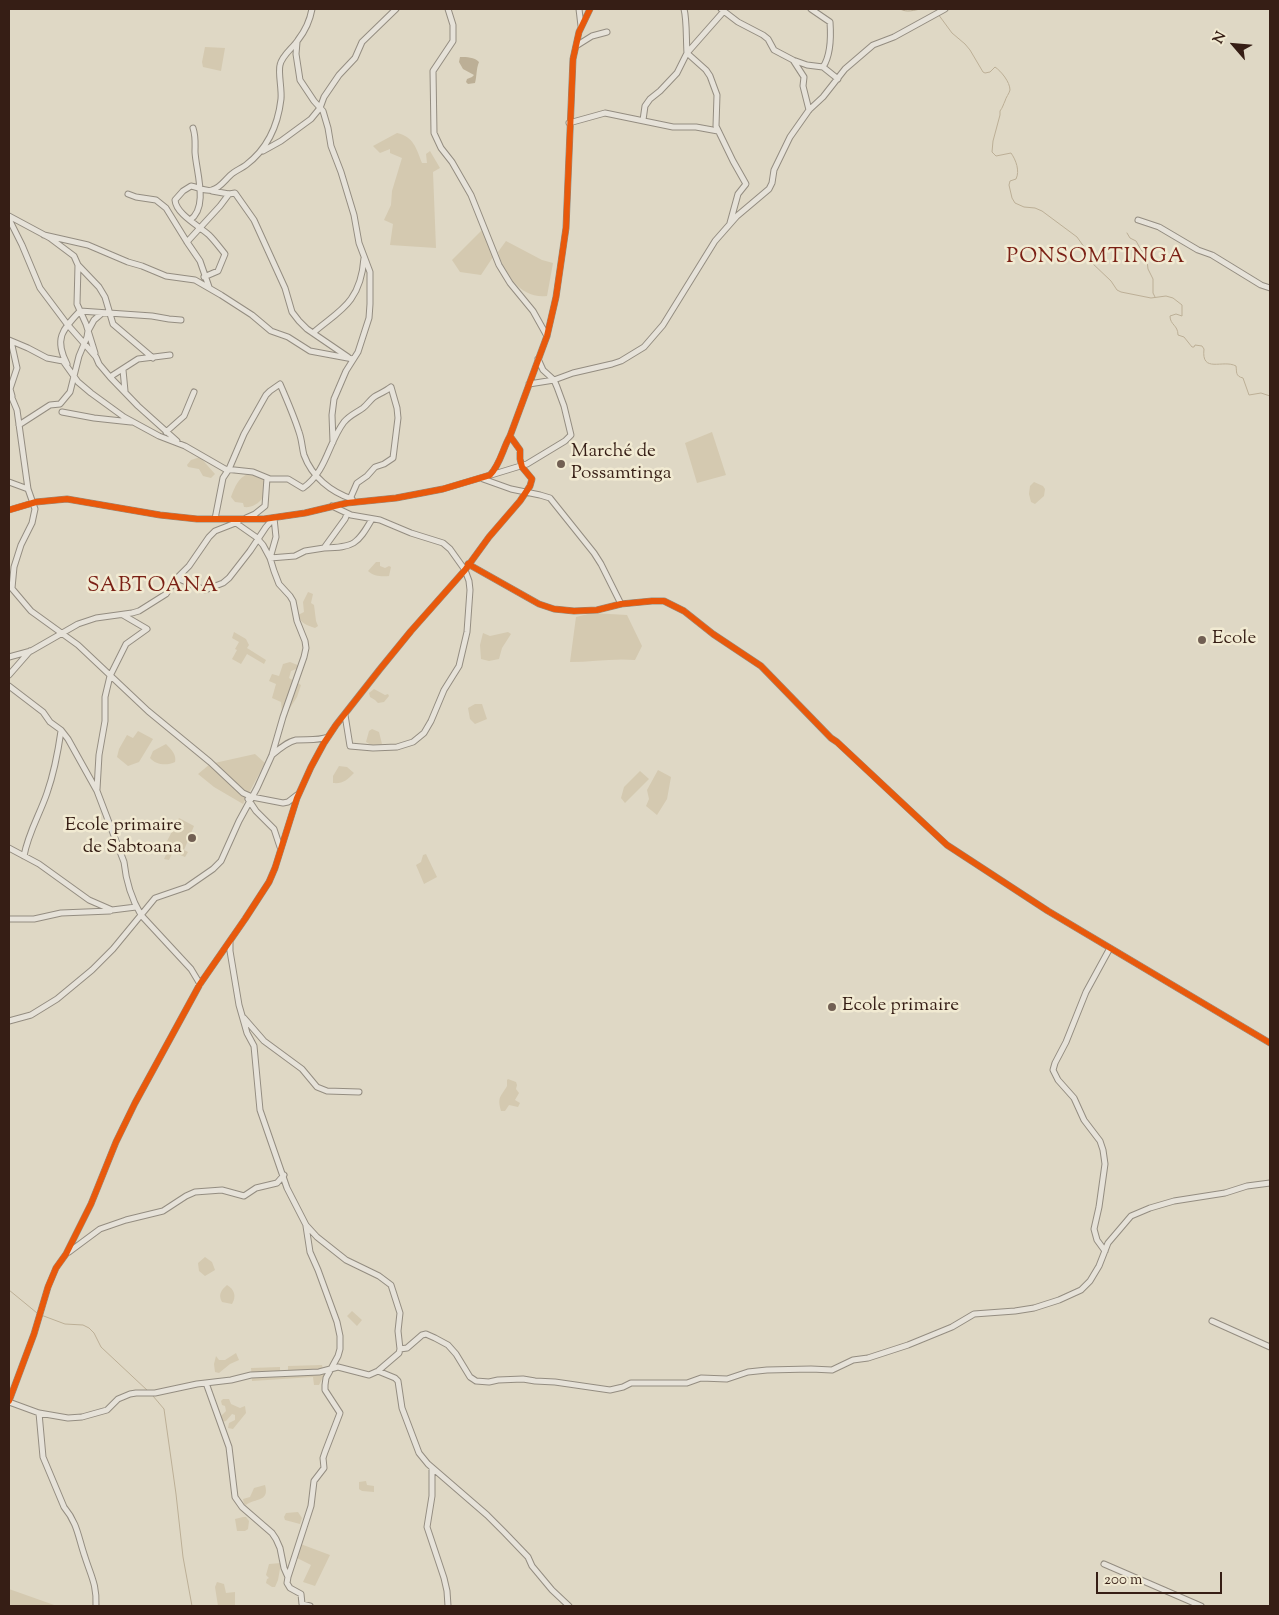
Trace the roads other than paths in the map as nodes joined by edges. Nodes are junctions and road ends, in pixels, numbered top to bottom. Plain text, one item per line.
1 (312, 9) edge
2 (396, 9) edge
3 (448, 9) edge
4 (579, 9) edge
5 (590, 9) edge
6 (684, 9) edge
7 (811, 9) edge
8 (945, 9) edge
9 (722, 10) edge
10 (581, 27) junction
11 (607, 32) dead end
12 (297, 42) junction
13 (576, 46) junction
14 (687, 53) junction
15 (794, 60) junction
16 (824, 67) junction
17 (838, 79) junction
18 (320, 108) junction
19 (809, 110) junction
20 (643, 120) junction
21 (569, 123) junction
22 (192, 128) dead end
23 (718, 131) junction
24 (260, 152) junction
25 (200, 190) junction
26 (212, 191) junction
27 (128, 194) dead end
28 (229, 194) junction
29 (9, 218) edge
30 (190, 220) junction
31 (1138, 220) dead end
32 (730, 223) junction
33 (200, 228) junction
34 (44, 235) junction
35 (187, 242) junction
36 (75, 243) junction
37 (74, 256) junction
38 (364, 256) junction
39 (78, 264) junction
40 (204, 277) junction
41 (209, 288) junction
42 (1270, 288) edge
43 (80, 311) junction
44 (102, 313) junction
45 (110, 313) junction
46 (182, 320) dead end
47 (68, 324) junction
48 (88, 331) junction
49 (313, 333) junction
50 (547, 336) junction
51 (10, 341) edge
52 (84, 343) junction
53 (170, 355) dead end
54 (96, 357) junction
55 (153, 358) junction
56 (353, 359) junction
57 (538, 359) junction
58 (70, 369) junction
59 (123, 370) junction
60 (74, 376) junction
61 (110, 377) junction
62 (554, 380) junction
63 (529, 384) junction
64 (125, 391) junction
65 (194, 392) dead end
66 (10, 396) edge
67 (62, 412) dead end
68 (134, 422) junction
69 (19, 425) junction
70 (166, 432) junction
71 (510, 436) junction
72 (332, 442) junction
73 (185, 446) junction
74 (522, 466) junction
75 (229, 469) junction
76 (316, 475) junction
77 (490, 475) junction
78 (267, 478) junction
79 (482, 478) junction
80 (9, 482) edge
81 (28, 489) junction
82 (526, 492) junction
83 (350, 499) junction
84 (360, 502) junction
85 (33, 503) junction
86 (331, 506) junction
87 (9, 510) edge
88 (346, 514) junction
89 (274, 518) junction
90 (215, 519) junction
91 (372, 519) junction
92 (242, 520) junction
93 (236, 523) junction
94 (258, 539) junction
95 (324, 548) junction
96 (270, 558) junction
97 (467, 567) junction
98 (177, 578) junction
99 (10, 587) edge
100 (622, 604) junction
101 (122, 615) junction
102 (62, 634) junction
103 (31, 651) junction
104 (9, 658) edge
105 (9, 676) edge
106 (110, 676) junction
107 (9, 686) edge
108 (345, 714) junction
109 (61, 730) junction
110 (328, 737) junction
111 (272, 755) junction
112 (97, 791) junction
113 (300, 792) junction
114 (251, 799) junction
115 (9, 848) edge
116 (280, 851) junction
117 (24, 856) junction
118 (136, 907) junction
119 (112, 910) junction
120 (141, 915) junction
121 (9, 919) edge
122 (230, 940) junction
123 (1110, 948) junction
124 (200, 984) junction
125 (242, 1015) junction
126 (9, 1021) edge
127 (1270, 1043) edge
128 (359, 1092) dead end
129 (284, 1175) junction
130 (1270, 1183) edge
131 (306, 1225) junction
132 (1105, 1251) junction
133 (66, 1254) junction
134 (1212, 1321) dead end
135 (1270, 1347) edge
136 (400, 1349) junction
137 (330, 1370) junction
138 (378, 1371) junction
139 (206, 1383) junction
140 (9, 1402) edge
141 (39, 1413) junction
142 (432, 1468) junction
143 (1104, 1564) dead end
144 (288, 1576) junction
145 (96, 1606) edge
146 (310, 1606) edge
147 (448, 1606) edge
148 (569, 1606) edge
149 (1201, 1606) edge

1 - 12 street
2 - 18 street
3 - 50 street
4 - 10 street
5 - 10 street
6 - 14 street
7 - 16 street
8 - 17 street
9 - 14 street
9 - 15 street
10 - 13 street
11 - 13 street
12 - 18 street
12 - 24 street
13 - 21 street
14 - 20 street
14 - 23 street
15 - 16 street
15 - 19 street
16 - 17 street
17 - 19 street
18 - 24 street
18 - 38 street
19 - 32 street
20 - 21 street
20 - 23 street
21 - 50 street
22 - 25 street
23 - 32 street
24 - 26 street
25 - 26 street
25 - 30 street
25 - 30 street
26 - 28 street
27 - 35 street
28 - 33 street
28 - 49 street
29 - 34 street
29 - 47 street
30 - 33 street
31 - 42 street
32 - 62 street
33 - 35 street
33 - 40 street
34 - 36 street
34 - 37 street
35 - 40 street
36 - 37 street
36 - 41 street
37 - 39 street
38 - 49 street
38 - 56 street
39 - 43 street
39 - 45 street
40 - 41 street
41 - 56 street
43 - 44 street
43 - 47 street
43 - 48 street
44 - 45 street
44 - 48 street
45 - 46 street
45 - 55 street
47 - 52 street
47 - 58 street
48 - 52 street
48 - 54 street
49 - 56 street
50 - 57 street
51 - 58 street
51 - 66 street
52 - 54 street
52 - 60 street
53 - 55 street
54 - 61 street
55 - 59 street
56 - 72 street
57 - 62 street
57 - 63 street
58 - 60 street
59 - 61 street
59 - 64 street
60 - 68 street
60 - 69 street
61 - 64 street
62 - 63 street
62 - 74 street
63 - 71 street
64 - 70 street
65 - 70 street
66 - 69 street
67 - 68 street
68 - 73 street
69 - 81 street
70 - 73 street
71 - 74 street
71 - 77 street
72 - 76 street
72 - 83 street
73 - 75 street
74 - 77 street
74 - 82 street
75 - 76 street
75 - 78 street
75 - 90 street
76 - 78 street
76 - 83 street
77 - 79 street
78 - 92 street
79 - 82 street
79 - 84 street
80 - 81 street
81 - 85 street
82 - 97 street
82 - 100 street
83 - 84 street
84 - 86 street
85 - 87 street
85 - 90 street
85 - 99 street
86 - 88 street
86 - 89 street
88 - 91 street
88 - 95 street
89 - 92 street
89 - 94 street
89 - 96 street
90 - 92 street
91 - 95 street
91 - 97 street
92 - 93 street
93 - 94 street
93 - 98 street
94 - 96 street
94 - 98 street
95 - 96 street
96 - 111 street
97 - 100 street
97 - 108 street
97 - 108 street
98 - 101 street
99 - 102 street
100 - 123 street
101 - 102 street
101 - 106 street
102 - 103 street
102 - 106 street
103 - 104 street
103 - 105 street
106 - 112 street
106 - 114 street
107 - 109 street
108 - 110 street
109 - 112 street
109 - 117 street
110 - 111 street
110 - 113 street
111 - 114 street
112 - 118 street
113 - 114 street
113 - 116 street
114 - 116 street
114 - 120 street
115 - 117 street
116 - 122 street
117 - 119 street
118 - 119 street
118 - 120 street
119 - 121 street
120 - 124 street
120 - 126 street
122 - 124 street
122 - 125 street
123 - 127 street
123 - 132 street
124 - 133 street
125 - 128 street
125 - 129 street
129 - 131 street
129 - 133 street
130 - 132 street
131 - 136 street
131 - 137 street
132 - 136 street
133 - 140 street
134 - 135 street
136 - 138 street
137 - 138 street
137 - 139 street
137 - 144 street
138 - 142 street
139 - 141 street
139 - 144 street
140 - 141 street
141 - 145 street
142 - 147 street
142 - 148 street
143 - 149 street
144 - 146 street

